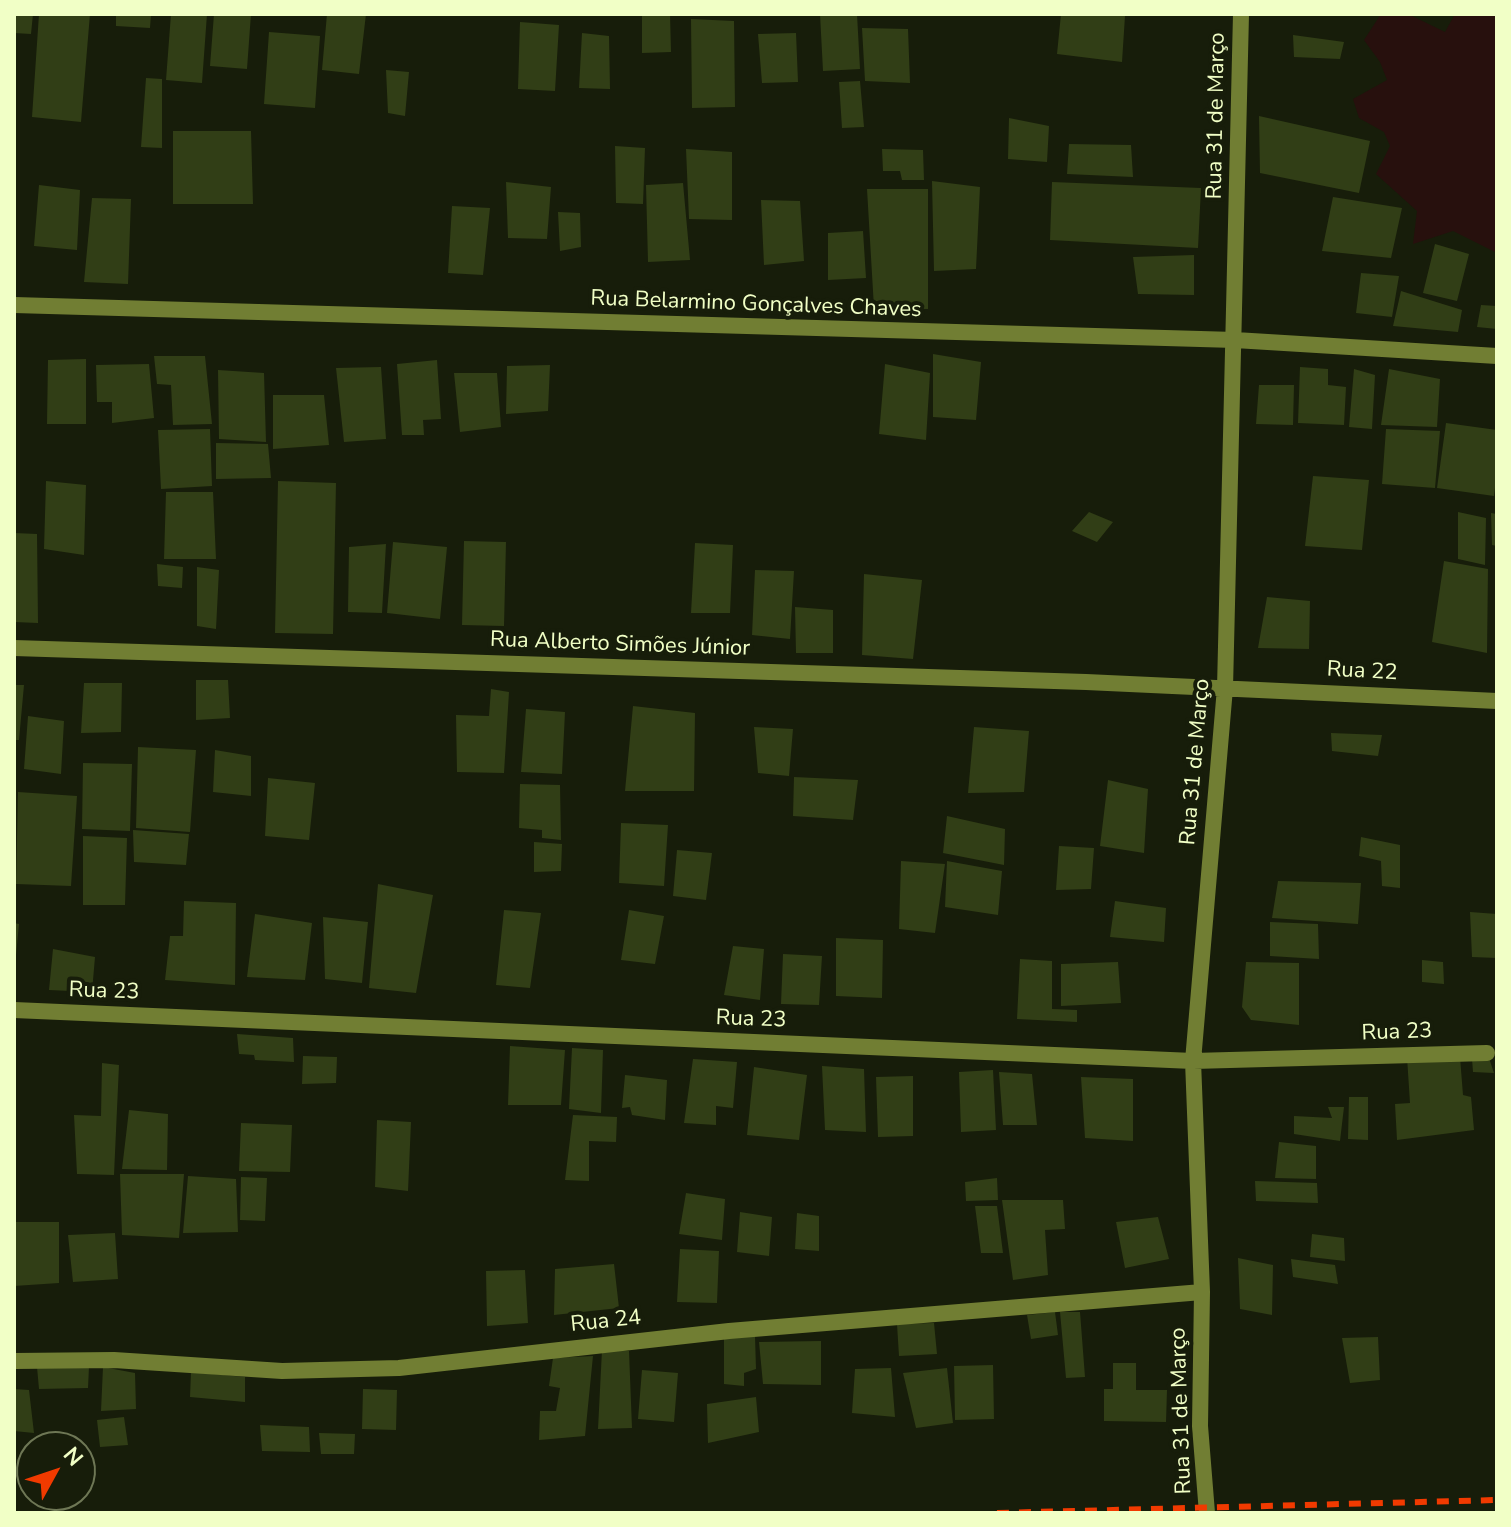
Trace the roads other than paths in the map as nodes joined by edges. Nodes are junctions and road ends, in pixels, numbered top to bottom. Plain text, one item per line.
1 (1241, 14) edge
2 (14, 305) edge
3 (1235, 340) junction
4 (1497, 356) edge
5 (14, 648) edge
6 (1225, 688) junction
7 (1497, 701) edge
8 (14, 1010) edge
9 (1487, 1053) dead end
10 (1193, 1061) junction
11 (1202, 1292) junction
12 (14, 1361) edge
13 (1207, 1513) edge

1 - 3 street, Rua 31 de Março
2 - 3 street, Rua Belarmino Gonçalves Chaves
3 - 4 street, Rua Belarmino Gonçalves Chaves
3 - 6 street, Rua 31 de Março
5 - 6 street, Rua Alberto Simões Júnior
6 - 7 street, Rua 22
6 - 10 street, Rua 31 de Março
8 - 10 street, Rua 23
9 - 10 street, Rua 23
10 - 11 street, Rua 31 de Março
11 - 12 street, Rua 24
11 - 13 street, Rua 31 de Março

